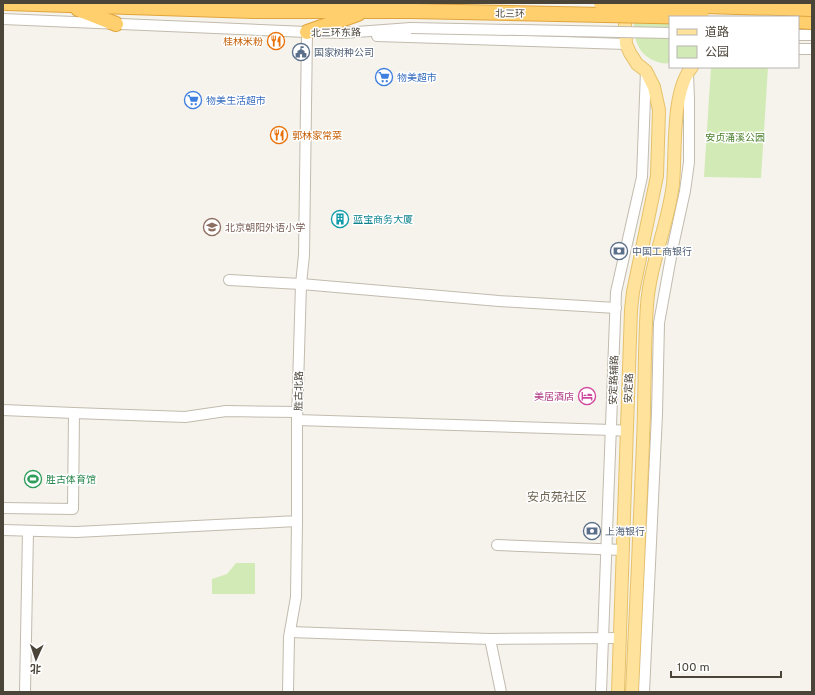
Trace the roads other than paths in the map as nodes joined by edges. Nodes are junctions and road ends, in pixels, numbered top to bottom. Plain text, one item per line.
1 (6, 3) edge
2 (11, 3) edge
3 (601, 3) edge
4 (626, 3) edge
5 (710, 3) edge
6 (66, 5) junction
7 (3, 7) edge
8 (812, 9) edge
9 (368, 10) junction
10 (669, 16) edge
11 (710, 16) edge
12 (3, 19) edge
13 (799, 21) edge
14 (812, 22) edge
15 (116, 24) junction
16 (307, 32) junction
17 (343, 33) junction
18 (669, 33) edge
19 (799, 35) edge
20 (812, 35) edge
21 (626, 44) junction
22 (799, 49) edge
23 (812, 49) edge
24 (690, 70) edge
25 (646, 71) junction
26 (229, 280) dead end
27 (301, 284) junction
28 (616, 308) junction
29 (3, 410) edge
30 (74, 413) junction
31 (657, 414) junction
32 (297, 416) junction
33 (612, 430) junction
34 (627, 431) junction
35 (643, 440) junction
36 (3, 508) edge
37 (297, 521) junction
38 (3, 530) edge
39 (28, 531) junction
40 (497, 545) dead end
41 (607, 550) junction
42 (623, 550) junction
43 (290, 632) junction
44 (490, 638) junction
45 (603, 638) junction
46 (620, 638) junction
47 (25, 692) edge
48 (288, 692) edge
49 (501, 692) edge
50 (601, 692) edge
51 (618, 692) edge
52 (632, 692) edge
53 (644, 692) edge

1 - 2 highway, 北三环
2 - 6 highway, 北三环
2 - 7 highway
3 - 8 highway, bridge
4 - 21 main road
5 - 11 main road
6 - 9 highway, 北三环
6 - 15 highway
9 - 10 highway, 北三环, bridge
9 - 16 highway
12 - 15 street, 北三环东路
13 - 14 highway
15 - 16 street, 北三环东路
16 - 17 street, 北三环东路
16 - 27 street, 胜古北路
17 - 18 street, 北三环东路, bridge
17 - 21 street
19 - 20 street
21 - 25 main road, 安定路
22 - 23 street
24 - 31 street
24 - 35 main road, 安定路
25 - 28 street, 安定路辅路
25 - 34 main road, 安定路
26 - 27 street
27 - 28 street
27 - 32 street, 胜古北路
28 - 33 street, 安定路辅路
29 - 30 street
30 - 32 street
30 - 36 street
31 - 35 street
31 - 53 street
32 - 33 street, 胜古北路
32 - 37 street
33 - 34 street, 胜古北路
33 - 41 street, 安定路辅路
34 - 42 main road, 安定路
35 - 52 main road, 安定路
37 - 39 street
37 - 43 street
38 - 39 street
39 - 47 street
40 - 41 street
41 - 42 street
41 - 45 street, 安定路辅路
42 - 46 main road, 安定路
43 - 44 street
43 - 48 street
44 - 45 street
44 - 49 street
45 - 46 street
45 - 50 street, 安定路辅路
46 - 51 main road, 安定路

